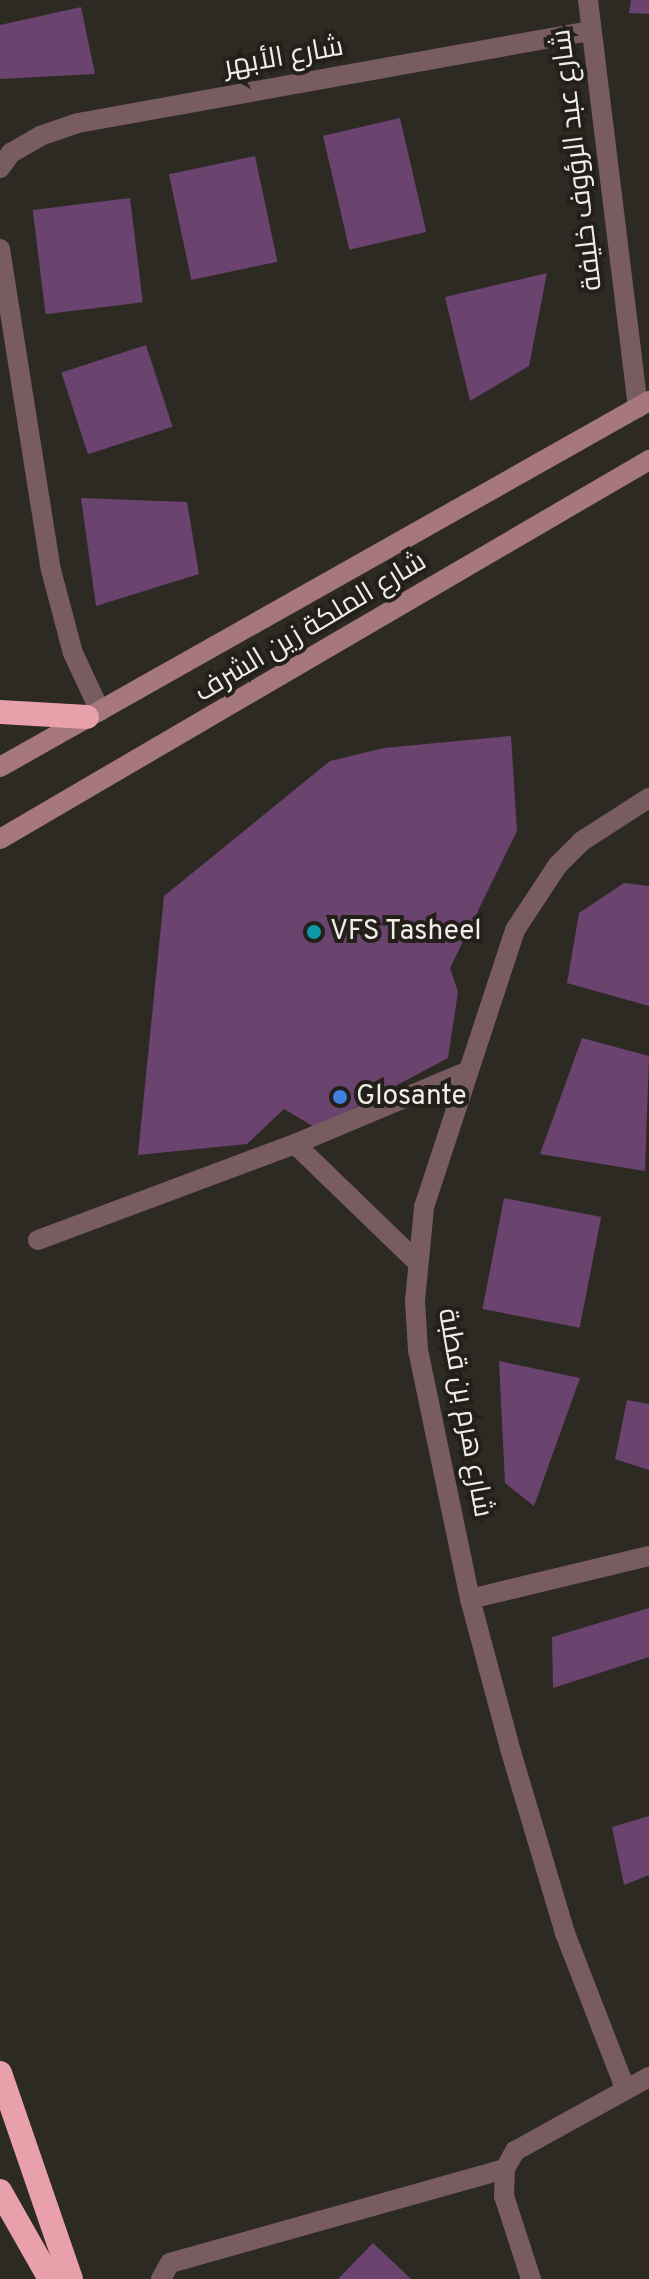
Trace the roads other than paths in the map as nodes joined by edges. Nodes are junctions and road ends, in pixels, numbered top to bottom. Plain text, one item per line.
1 (588, 0) edge
2 (590, 31) junction
3 (0, 168) edge
4 (0, 249) edge
5 (643, 404) edge
6 (649, 460) edge
7 (0, 712) edge
8 (94, 714) junction
9 (0, 767) edge
10 (649, 798) edge
11 (0, 839) edge
12 (464, 1073) junction
13 (295, 1144) junction
14 (38, 1240) dead end
15 (416, 1261) junction
16 (649, 1556) edge
17 (470, 1599) junction
18 (0, 2073) edge
19 (649, 2077) edge
20 (625, 2088) junction
21 (505, 2169) junction
22 (0, 2191) edge
23 (50, 2279) edge
24 (71, 2279) edge
25 (161, 2279) edge
26 (531, 2279) edge

1 - 2 street, شارع عبد الرؤوف خليفة
2 - 3 street, شارع الأبهر
2 - 5 street, شارع عبد الرؤوف خليفة
4 - 8 street
5 - 8 main road, شارع الملكة زين الشرف
6 - 11 main road, شارع الملكة زين الشرف
7 - 8 highway
8 - 9 main road, شارع الملكة زين الشرف
10 - 12 street, شارع هرم بن قطبة
12 - 13 street
12 - 15 street, شارع هرم بن قطبة
13 - 14 street
13 - 15 street
15 - 17 street, شارع هرم بن قطبة
16 - 17 street
17 - 20 street, شارع هرم بن قطبة
18 - 24 highway
19 - 20 street
20 - 21 street
21 - 25 street
21 - 26 street
22 - 23 highway

